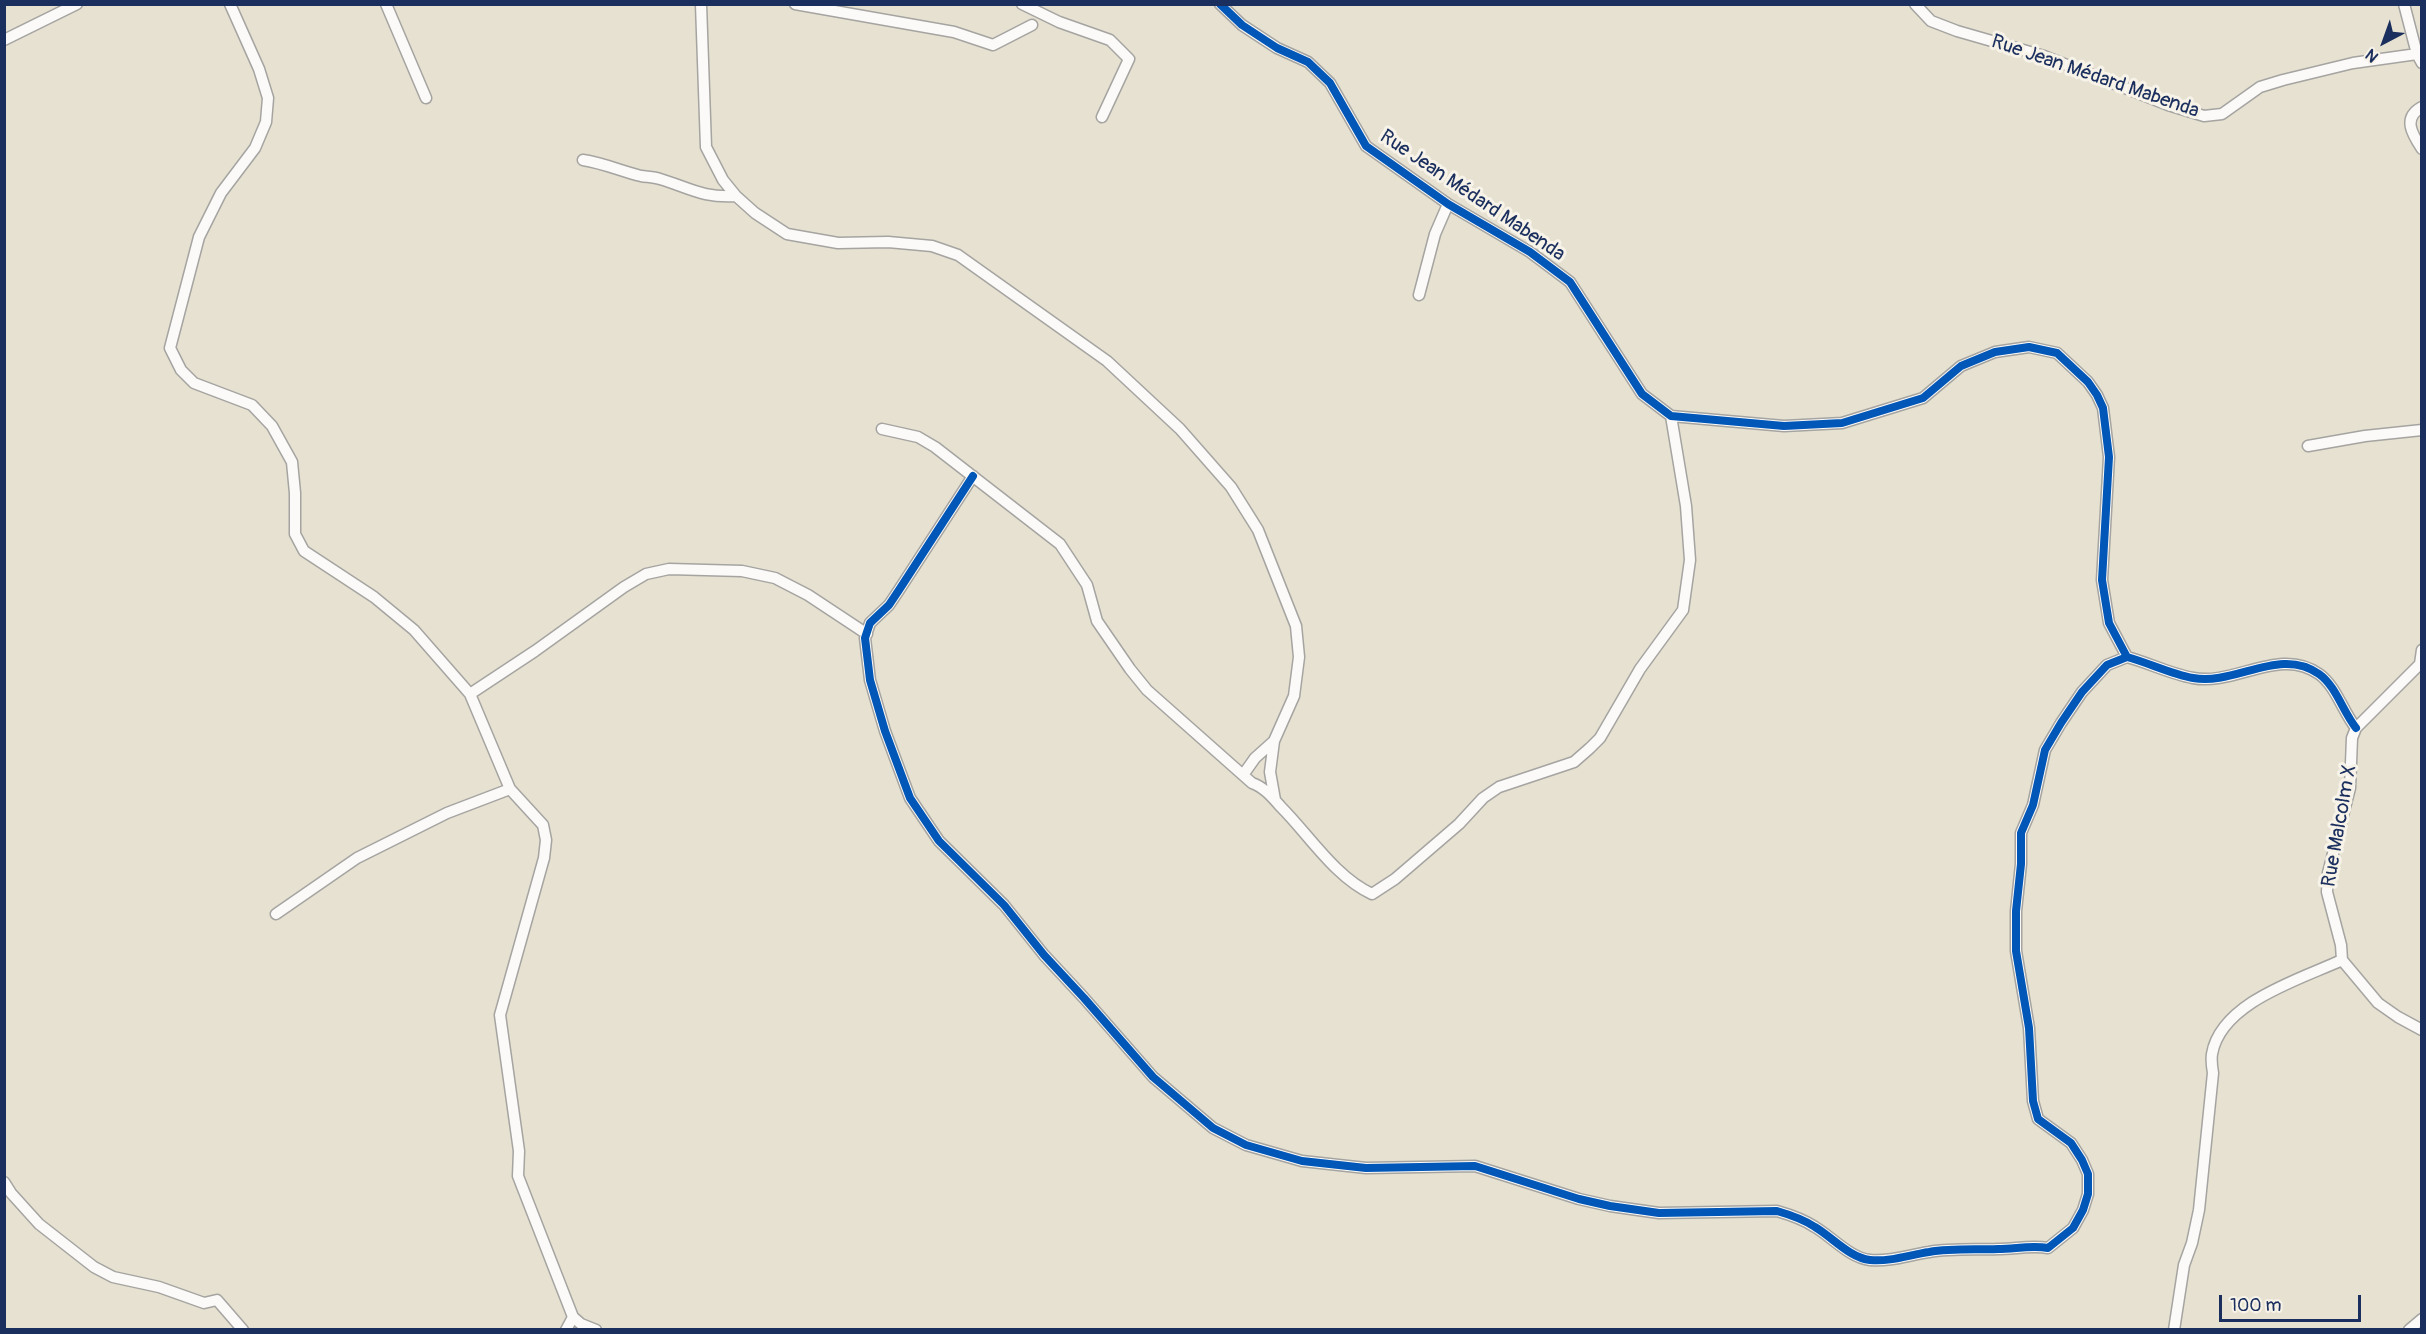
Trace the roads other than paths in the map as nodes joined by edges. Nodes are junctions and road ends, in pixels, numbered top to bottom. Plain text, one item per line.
1 (77, 4) edge
2 (230, 4) edge
3 (386, 4) edge
4 (701, 4) edge
5 (795, 4) edge
6 (1022, 4) edge
7 (1220, 4) edge
8 (1915, 4) edge
9 (2404, 4) edge
10 (1032, 25) dead end
11 (4, 40) edge
12 (2419, 58) edge
13 (426, 98) dead end
14 (2421, 107) edge
15 (1102, 117) dead end
16 (2421, 149) edge
17 (583, 160) dead end
18 (736, 196) junction
19 (1448, 204) junction
20 (1419, 295) dead end
21 (1671, 416) junction
22 (882, 429) dead end
23 (2421, 430) edge
24 (2308, 446) dead end
25 (973, 476) junction
26 (867, 634) junction
27 (2421, 650) edge
28 (2127, 657) junction
29 (2421, 665) edge
30 (470, 694) junction
31 (2356, 728) junction
32 (1274, 741) junction
33 (1270, 770) junction
34 (1243, 775) junction
35 (1252, 783) junction
36 (510, 789) junction
37 (1275, 800) junction
38 (276, 914) dead end
39 (2342, 960) junction
40 (2421, 1030) edge
41 (4, 1182) edge
42 (573, 1317) junction
43 (2421, 1318) edge
44 (243, 1329) edge
45 (566, 1329) edge
46 (596, 1329) edge
47 (2174, 1329) edge
48 (2409, 1329) edge

1 - 11 street
2 - 30 street
3 - 13 street
4 - 18 street
5 - 10 street
6 - 15 street
7 - 19 street, Rue Jean Médard Mabenda
8 - 12 street, Rue Jean Médard Mabenda
9 - 12 street
14 - 16 street
17 - 18 street
18 - 32 street
19 - 20 street
19 - 21 street, Rue Jean Médard Mabenda
21 - 28 street
21 - 37 street
22 - 25 street
23 - 24 street
25 - 26 street
25 - 34 street
26 - 28 street
26 - 30 street
27 - 29 street
28 - 31 street
29 - 31 street
30 - 36 street
31 - 39 street, Rue Malcolm X
32 - 33 street
32 - 34 street
33 - 35 street
33 - 37 street
34 - 35 street
35 - 37 street
36 - 38 street
36 - 42 street
39 - 40 street
39 - 47 street
41 - 44 street
42 - 45 street
42 - 46 street
43 - 48 street

